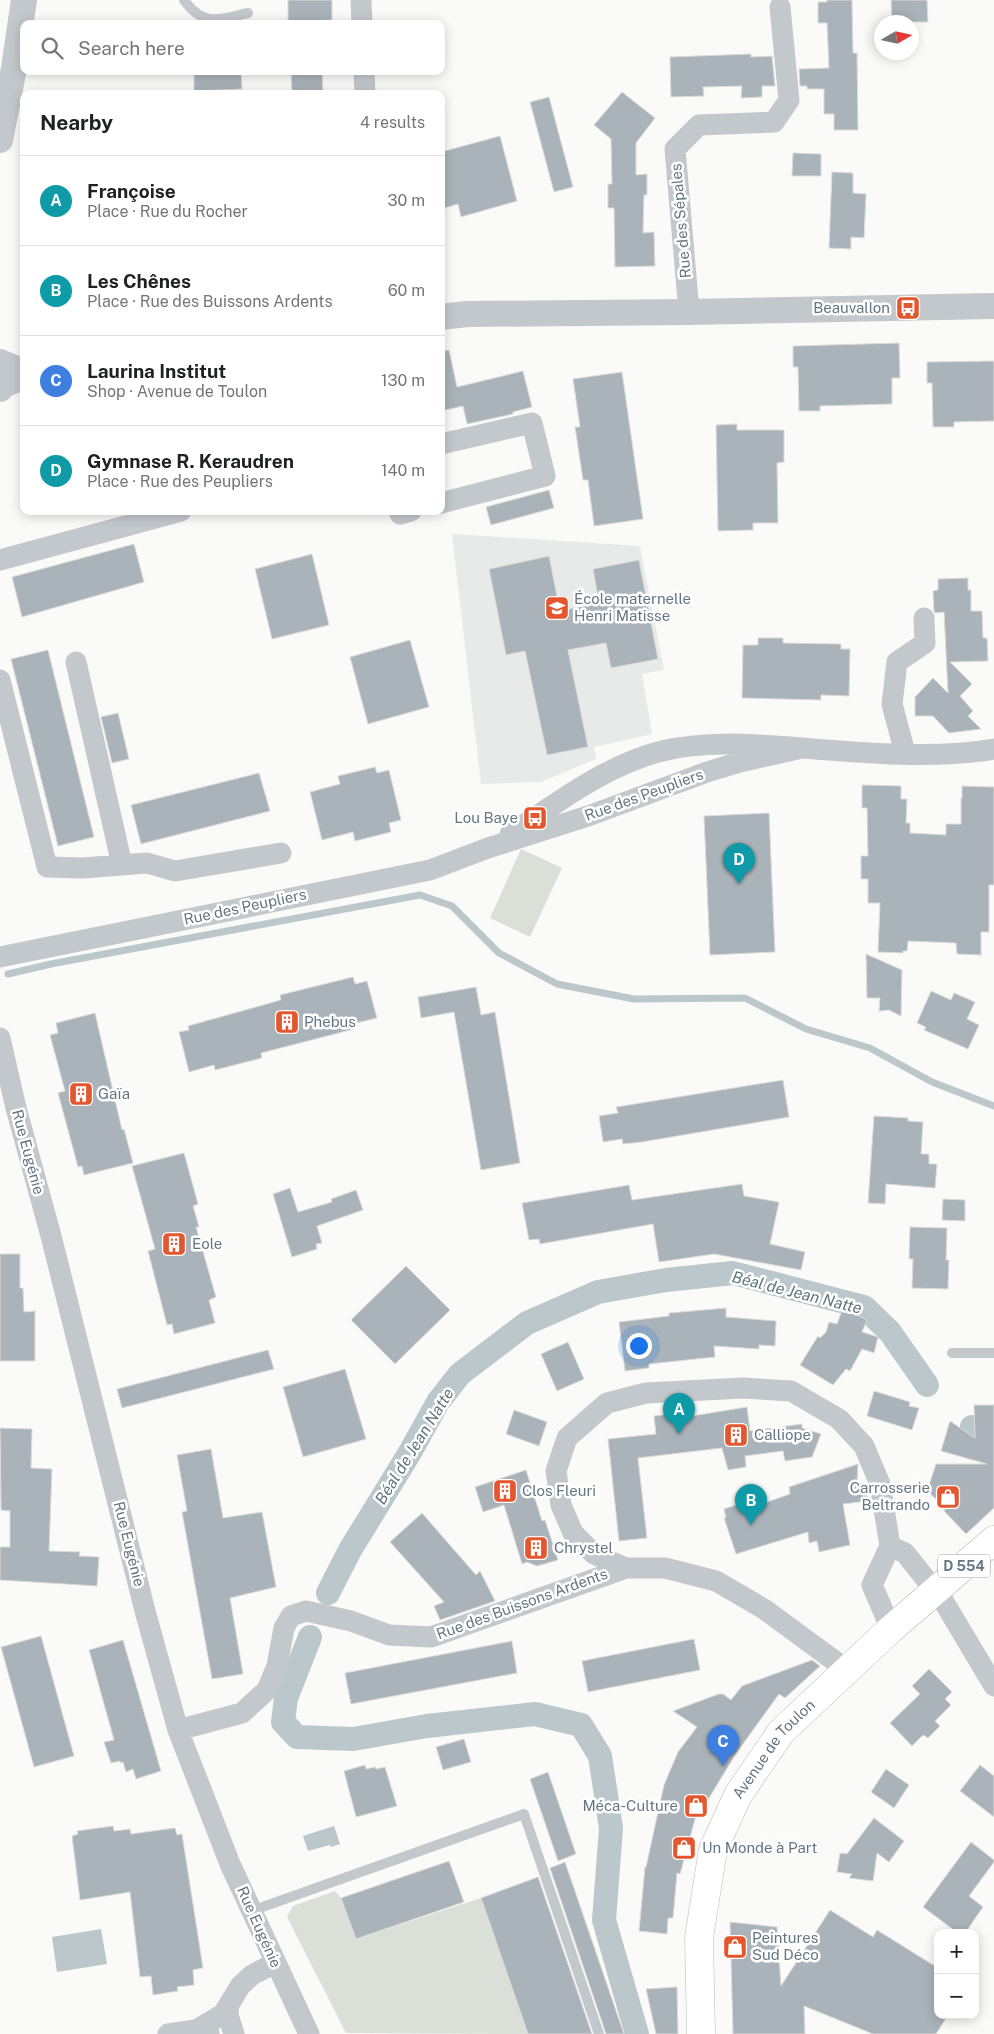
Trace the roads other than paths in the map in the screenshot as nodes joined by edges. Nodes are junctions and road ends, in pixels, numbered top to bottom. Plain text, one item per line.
1 (184, 0) edge
2 (361, 0) edge
3 (23, 6) edge
4 (780, 8) dead end
5 (248, 13) dead end
6 (21, 20) edge
7 (211, 20) edge
8 (217, 20) edge
9 (362, 20) edge
10 (20, 27) edge
11 (0, 75) edge
12 (364, 75) edge
13 (365, 90) edge
14 (0, 140) edge
15 (994, 306) edge
16 (689, 312) junction
17 (445, 317) edge
18 (445, 443) edge
19 (445, 502) edge
20 (166, 515) edge
21 (0, 560) edge
22 (924, 618) dead end
23 (76, 662) dead end
24 (0, 680) edge
25 (802, 748) junction
26 (994, 748) edge
27 (904, 753) junction
28 (488, 848) junction
29 (281, 853) dead end
30 (122, 865) junction
31 (0, 957) edge
32 (0, 1038) edge
33 (952, 1353) dead end
34 (994, 1353) edge
35 (994, 1540) edge
36 (890, 1546) junction
37 (626, 1568) junction
38 (935, 1592) junction
39 (891, 1629) junction
40 (846, 1670) junction
41 (994, 1686) edge
42 (178, 1730) junction
43 (251, 1911) junction
44 (275, 1963) junction
45 (229, 2004) junction
46 (196, 2030) junction
47 (168, 2034) edge
48 (216, 2034) edge
49 (234, 2034) edge
50 (309, 2034) edge
51 (599, 2034) edge
52 (701, 2034) edge

1 - 7 lane
2 - 9 street
3 - 6 street
3 - 11 street
4 - 16 street, Rue des Sépales
5 - 8 lane
10 - 14 street
12 - 13 street
15 - 16 street
16 - 17 street
18 - 19 street
20 - 21 street
22 - 27 street
23 - 30 street
24 - 30 street
25 - 27 street, Rue des Peupliers
25 - 28 street, Rue des Peupliers
25 - 28 street, Rue des Peupliers
26 - 27 street, Rue des Peupliers
28 - 31 street, Rue des Peupliers
29 - 30 street
32 - 42 street, Rue Eugénie
33 - 34 lane
35 - 38 main road, Avenue de Toulon / D 554
36 - 37 street
36 - 38 street
36 - 39 street
37 - 40 street, Rue des Buissons Ardents
37 - 42 street, Rue des Buissons Ardents
38 - 39 main road, Avenue de Toulon / D 554
38 - 41 street
39 - 40 main road, Avenue de Toulon / D 554
40 - 52 main road, Avenue de Toulon / D 554
42 - 43 street, Rue Eugénie
43 - 44 street, Rue Eugénie
43 - 51 lane
44 - 45 street
44 - 50 street, Rue Eugénie
45 - 46 street
45 - 49 street
46 - 47 street
46 - 48 street

